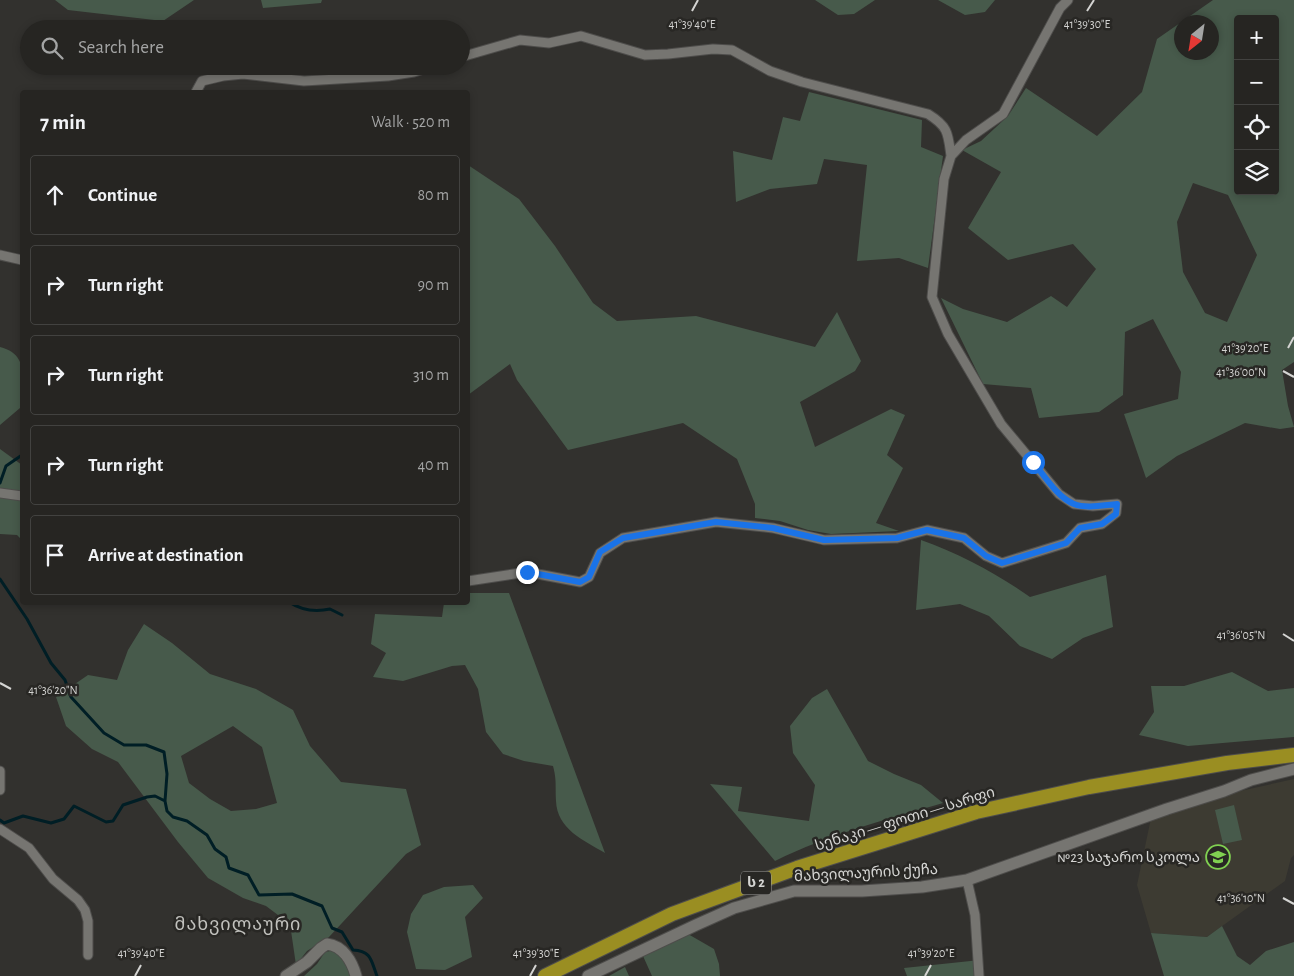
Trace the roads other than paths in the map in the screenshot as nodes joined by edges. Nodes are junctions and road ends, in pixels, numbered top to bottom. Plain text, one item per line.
1 (1068, 0) edge
2 (470, 54) edge
3 (230, 75) edge
4 (252, 75) edge
5 (394, 75) edge
6 (197, 90) edge
7 (951, 156) junction
8 (0, 255) edge
9 (20, 260) edge
10 (0, 493) edge
11 (20, 496) edge
12 (470, 581) edge
13 (1294, 755) edge
14 (1294, 769) edge
15 (0, 771) edge
16 (0, 790) edge
17 (0, 830) edge
18 (967, 880) junction
19 (88, 955) dead end
20 (286, 976) edge
21 (356, 976) edge
22 (544, 976) edge
23 (588, 976) edge
24 (979, 976) edge

1 - 7 street
2 - 7 street
3 - 6 street
4 - 5 street
7 - 12 street
8 - 9 street
10 - 11 street
13 - 22 highway, სენაკი — ფოთი — სარფი / ს 2
14 - 18 street, მახვილაურის ქუჩა
15 - 16 street
17 - 19 street
18 - 23 street, მახვილაურის ქუჩა
18 - 24 street
20 - 21 street

